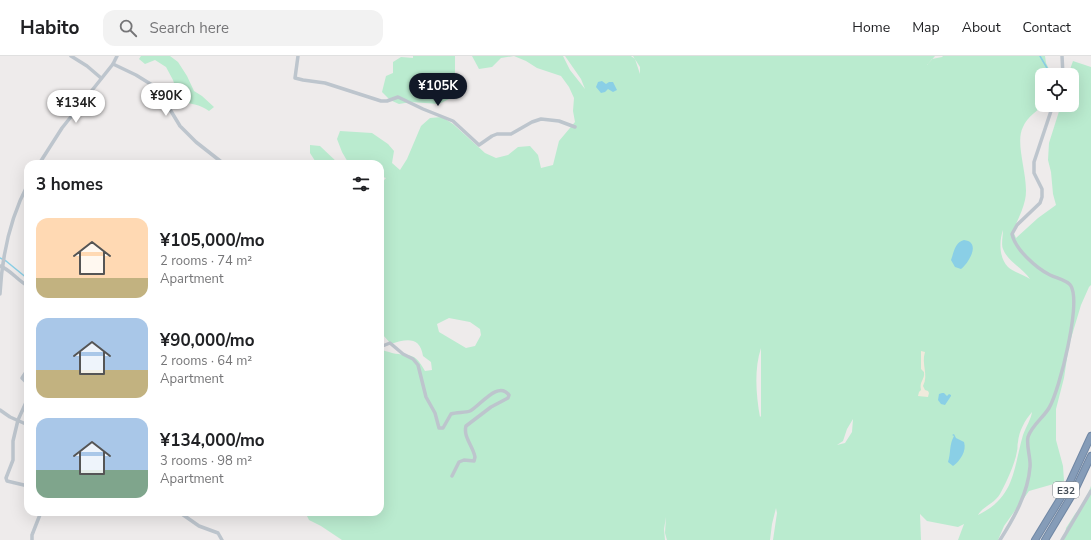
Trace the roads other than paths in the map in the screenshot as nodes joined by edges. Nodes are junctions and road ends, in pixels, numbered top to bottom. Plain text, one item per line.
1 (71, 56) edge
2 (116, 56) edge
3 (298, 56) edge
4 (1062, 56) edge
5 (113, 64) junction
6 (1063, 68) edge
7 (101, 78) junction
8 (1051, 112) edge
9 (575, 127) dead end
10 (42, 160) edge
11 (219, 160) edge
12 (24, 192) edge
13 (1, 266) edge
14 (24, 284) edge
15 (0, 294) edge
16 (384, 345) edge
17 (24, 407) edge
18 (0, 410) edge
19 (18, 420) junction
20 (24, 422) edge
21 (1091, 436) edge
22 (1091, 456) edge
23 (452, 476) dead end
24 (24, 485) edge
25 (1091, 491) edge
26 (39, 516) edge
27 (185, 516) edge
28 (32, 540) edge
29 (222, 540) edge
30 (1000, 540) edge
31 (1035, 540) edge
32 (1045, 540) edge
33 (1062, 540) edge

1 - 7 street
2 - 5 street
3 - 9 street
4 - 6 street
5 - 7 street
5 - 11 street
7 - 10 street
8 - 30 street
12 - 13 street
13 - 14 street
13 - 15 street
16 - 23 street
17 - 19 street
18 - 19 street
19 - 20 street
19 - 24 street
21 - 31 highway, E32
22 - 32 highway, E32
25 - 33 street
26 - 28 street
27 - 29 street

